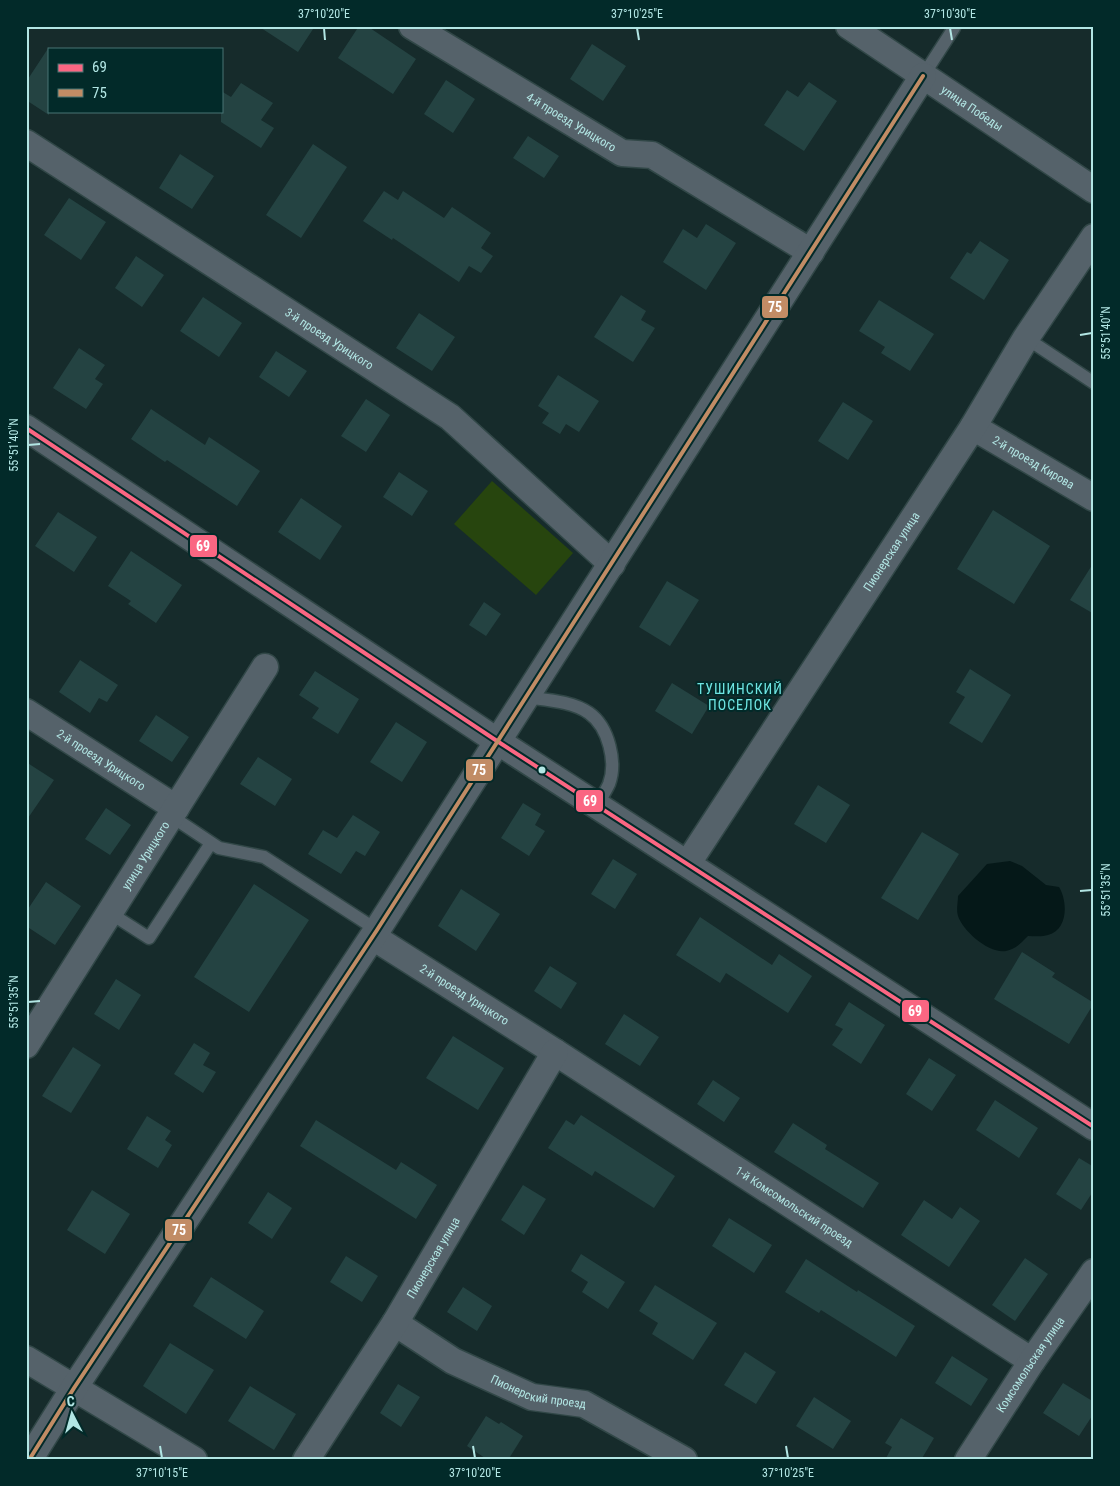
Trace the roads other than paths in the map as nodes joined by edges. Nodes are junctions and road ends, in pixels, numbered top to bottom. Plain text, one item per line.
1 (412, 26) edge
2 (849, 26) edge
3 (952, 26) edge
4 (923, 76) junction
5 (26, 143) edge
6 (1094, 190) edge
7 (1094, 237) edge
8 (811, 252) junction
9 (1026, 338) junction
10 (1094, 383) edge
11 (973, 427) junction
12 (26, 428) edge
13 (1094, 498) edge
14 (612, 564) junction
15 (265, 667) dead end
16 (525, 697) junction
17 (26, 712) edge
18 (497, 741) junction
19 (597, 805) junction
20 (173, 812) junction
21 (212, 843) junction
22 (688, 863) junction
23 (110, 913) junction
24 (375, 934) junction
25 (26, 1045) edge
26 (555, 1052) junction
27 (1094, 1127) edge
28 (1094, 1272) edge
29 (395, 1323) junction
30 (26, 1359) edge
31 (1032, 1361) junction
32 (74, 1388) junction
33 (29, 1460) edge
34 (194, 1460) edge
35 (306, 1460) edge
36 (684, 1460) edge
37 (968, 1460) edge

1 - 8 street, 4-й проезд Урицкого
2 - 4 street, улица Победы
3 - 4 lane
4 - 6 street, улица Победы
4 - 8 street
5 - 14 street, 3-й проезд Урицкого
7 - 9 street, Пионерская улица
8 - 14 street
9 - 10 lane
9 - 11 street, Пионерская улица
11 - 13 street, 2-й проезд Кирова
11 - 22 street, Пионерская улица
12 - 18 street
14 - 16 street
15 - 20 street, улица Урицкого
16 - 18 street
16 - 19 lane
17 - 20 street, 2-й проезд Урицкого
18 - 19 street
18 - 24 street
19 - 22 street
20 - 21 lane
20 - 23 street, улица Урицкого
21 - 23 lane
21 - 24 lane
22 - 27 street
23 - 25 street, улица Урицкого
24 - 26 street, 2-й проезд Урицкого
24 - 32 street
26 - 29 street, Пионерская улица
26 - 31 street, 1-й Комсомольский проезд
28 - 31 street, Комсомольская улица
29 - 35 street, Пионерская улица
29 - 36 street, Пионерский проезд
30 - 32 street
31 - 37 street, Комсомольская улица
32 - 33 street
32 - 34 street

